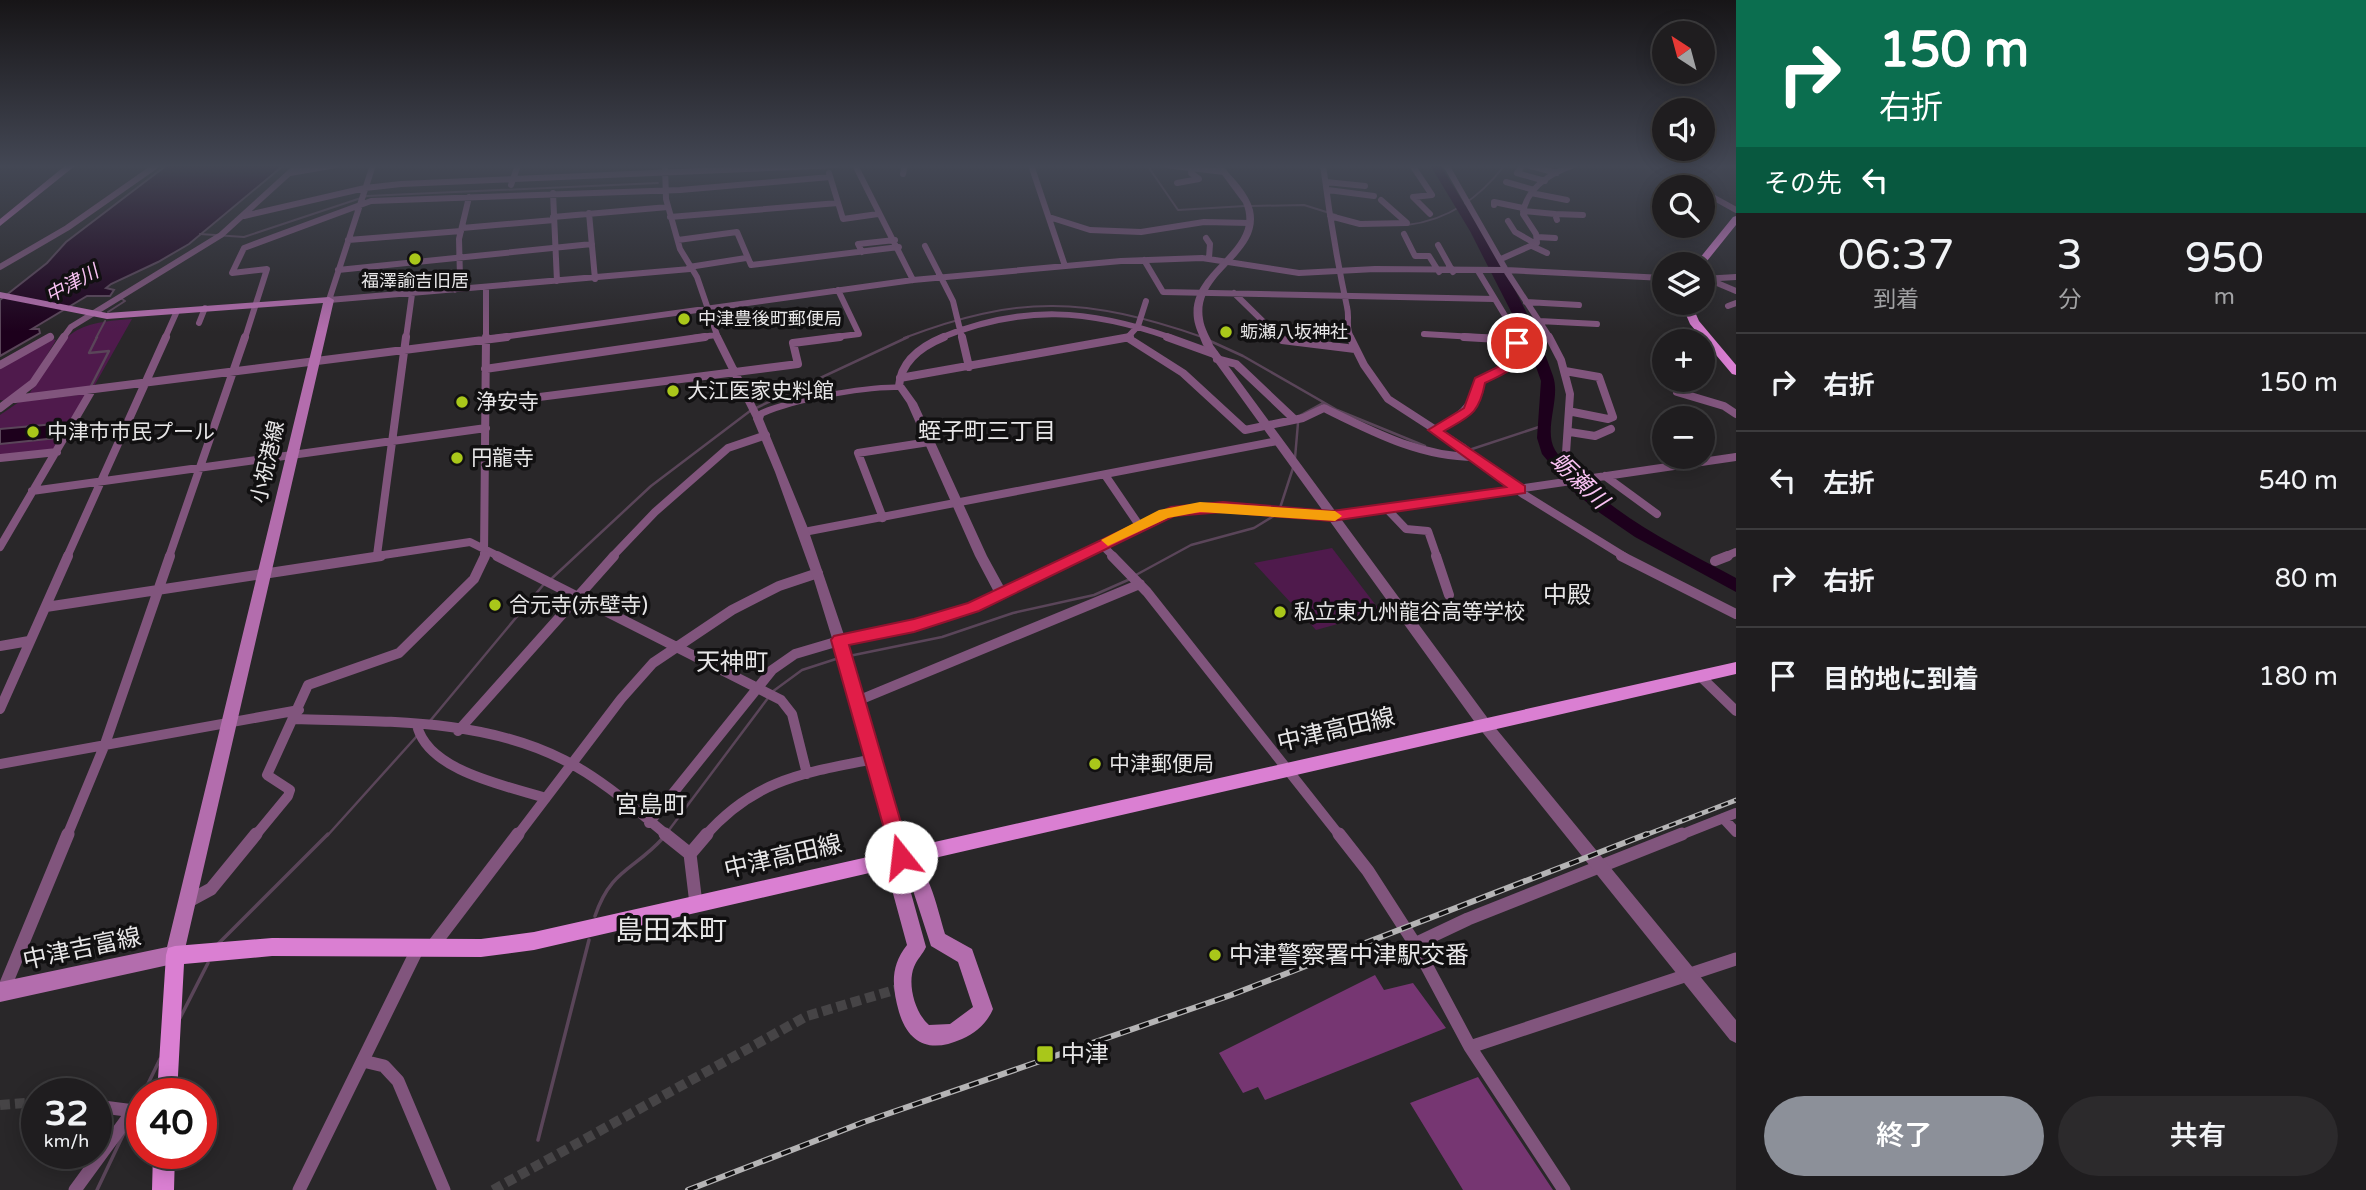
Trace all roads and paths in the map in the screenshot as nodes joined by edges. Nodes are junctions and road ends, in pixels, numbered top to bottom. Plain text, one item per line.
1 (78, 221) edge
2 (238, 221) edge
3 (322, 221) edge
4 (355, 221) edge
5 (464, 221) edge
6 (532, 221) edge
7 (553, 221) edge
8 (590, 221) edge
9 (671, 221) edge
10 (882, 221) edge
11 (1050, 221) edge
12 (1061, 221) edge
13 (1331, 221) edge
14 (1347, 221) edge
15 (1404, 221) edge
16 (1481, 221) edge
17 (1527, 221) edge
18 (1735, 221) edge
19 (1499, 222) dead end
20 (1250, 223) joint
21 (462, 229) junction
22 (1404, 234) dead end
23 (1206, 239) dead end
24 (1555, 239) dead end
25 (348, 240) junction
26 (678, 240) junction
27 (1535, 242) junction
28 (592, 244) junction
29 (897, 244) junction
30 (1438, 245) dead end
31 (925, 246) dead end
32 (554, 248) junction
33 (1710, 252) edge
34 (1547, 253) dead end
35 (746, 258) junction
36 (1209, 258) junction
37 (1501, 259) junction
38 (460, 260) junction
39 (1144, 260) junction
40 (1226, 261) junction
41 (1065, 266) junction
42 (0, 267) edge
43 (690, 268) junction
44 (338, 270) junction
45 (1337, 270) junction
46 (1505, 270) junction
47 (1480, 271) junction
48 (1439, 272) junction
49 (1453, 272) junction
50 (1652, 277) edge
51 (1736, 277) edge
52 (942, 278) junction
53 (1715, 278) edge
54 (595, 279) junction
55 (913, 280) junction
56 (557, 281) junction
57 (1715, 283) edge
58 (486, 288) junction
59 (455, 290) junction
60 (838, 290) junction
61 (1736, 291) edge
62 (1200, 293) junction
63 (1234, 293) junction
64 (412, 294) junction
65 (1343, 294) junction
66 (0, 295) edge
67 (1493, 299) junction
68 (328, 300) junction
69 (1146, 301) dead end
70 (1526, 302) junction
71 (256, 305) junction
72 (1579, 305) dead end
73 (706, 308) junction
74 (205, 309) junction
75 (177, 311) junction
76 (1574, 313) dead end
77 (91, 314) junction
78 (1691, 315) edge
79 (1539, 321) junction
80 (199, 323) dead end
81 (1580, 323) junction
82 (1597, 324) dead end
83 (1138, 326) junction
84 (959, 331) junction
85 (1424, 334) dead end
86 (716, 335) junction
87 (50, 337) dead end
88 (1128, 338) junction
89 (487, 340) junction
90 (1517, 340) junction
91 (1356, 349) junction
92 (404, 351) junction
93 (1216, 357) junction
94 (1723, 357) junction
95 (1736, 360) edge
96 (313, 363) junction
97 (0, 365) edge
98 (969, 367) junction
99 (485, 369) junction
100 (1565, 371) junction
101 (1736, 372) edge
102 (233, 373) junction
103 (734, 374) junction
104 (899, 382) junction
105 (143, 385) junction
106 (92, 390) junction
107 (1677, 392) dead end
108 (15, 399) junction
109 (485, 404) junction
110 (0, 408) edge
111 (1573, 412) junction
112 (1736, 414) edge
113 (1297, 418) junction
114 (759, 421) junction
115 (1265, 425) junction
116 (486, 428) junction
117 (1611, 429) dead end
118 (1435, 430) junction
119 (1570, 432) junction
120 (766, 435) junction
121 (1277, 441) junction
122 (393, 442) junction
123 (929, 442) junction
124 (57, 452) junction
125 (291, 456) junction
126 (1474, 456) junction
127 (1736, 457) edge
128 (0, 458) edge
129 (200, 469) junction
130 (1050, 475) dead end
131 (1105, 475) junction
132 (1605, 477) junction
133 (1584, 480) junction
134 (101, 481) junction
135 (1057, 485) junction
136 (1520, 490) junction
137 (32, 491) junction
138 (958, 504) junction
139 (1386, 508) junction
140 (1657, 514) dead end
141 (1332, 516) junction
142 (883, 518) junction
143 (1139, 525) junction
144 (804, 532) junction
145 (1101, 544) junction
146 (0, 547) edge
147 (485, 549) junction
148 (1736, 552) edge
149 (377, 555) junction
150 (1714, 561) dead end
151 (263, 573) junction
152 (818, 573) junction
153 (1139, 582) junction
154 (158, 588) junction
155 (1001, 593) junction
156 (577, 595) junction
157 (1449, 595) dead end
158 (46, 607) junction
159 (1736, 614) edge
160 (839, 640) junction
161 (29, 641) junction
162 (676, 645) junction
163 (0, 646) edge
164 (1736, 668) edge
165 (1700, 676) junction
166 (757, 687) junction
167 (857, 701) junction
168 (0, 709) edge
169 (1736, 711) edge
170 (297, 715) junction
171 (228, 724) junction
172 (1484, 724) junction
173 (416, 725) junction
174 (458, 731) junction
175 (104, 744) junction
176 (874, 759) junction
177 (0, 764) edge
178 (572, 765) junction
179 (1287, 768) junction
180 (807, 774) junction
181 (547, 798) junction
182 (1736, 813) edge
183 (1723, 818) junction
184 (649, 822) junction
185 (1736, 832) edge
186 (690, 854) junction
187 (901, 857) junction
188 (1600, 867) junction
189 (187, 902) junction
190 (696, 904) junction
191 (1415, 944) junction
192 (425, 947) junction
193 (175, 956) junction
194 (1736, 959) edge
195 (1688, 974) junction
196 (1, 991) edge
197 (1736, 1034) edge
198 (1469, 1047) junction
199 (363, 1061) junction
200 (168, 1078) edge
201 (126, 1126) edge
202 (164, 1169) edge
203 (75, 1190) edge
204 (163, 1190) edge
205 (299, 1190) edge
206 (444, 1190) edge
207 (1564, 1190) edge

1 - 42 street
2 - 77 street
3 - 71 street
4 - 25 street
5 - 21 street
6 - 21 street
7 - 32 street
8 - 28 street
9 - 26 street
10 - 29 street
11 - 41 street
12 - 20 street
13 - 45 street
14 - 15 street
16 - 37 street
17 - 27 street
18 - 33 main road
19 - 27 street
20 - 40 street
21 - 25 street
21 - 38 street
22 - 48 street
23 - 36 street
24 - 27 street
25 - 44 street
26 - 35 street
26 - 43 street
27 - 34 street
27 - 37 street
28 - 32 street
28 - 54 street
29 - 35 street
29 - 55 street
30 - 49 street
31 - 52 street
32 - 38 street
32 - 56 street
35 - 43 street
36 - 39 street
36 - 40 street
37 - 46 street
38 - 44 street
38 - 59 street
39 - 41 street
39 - 62 street
40 - 45 street
40 - 62 street
41 - 52 street
43 - 54 street
43 - 73 street
44 - 68 street
45 - 48 street
45 - 65 street
46 - 47 street
46 - 50 street
46 - 70 street
47 - 49 street
47 - 67 street
48 - 49 street
51 - 53 street
52 - 55 street
52 - 84 street
54 - 56 street
55 - 60 street
56 - 58 street
57 - 61 street
58 - 59 street
58 - 89 street
59 - 64 street
60 - 73 street
60 - 103 street
62 - 63 street
62 - 93 street
63 - 65 street
63 - 91 street
64 - 68 street
64 - 92 street
65 - 67 street
65 - 91 street
66 - 77 main road
67 - 90 street
68 - 71 main road
68 - 96 main road, 小祝港線
69 - 83 street
70 - 72 street
70 - 79 street
71 - 74 main road
71 - 102 street
73 - 86 street
73 - 89 street
74 - 75 main road
74 - 80 street
75 - 77 main road
75 - 105 street
76 - 81 street
77 - 108 street
78 - 94 main road
79 - 81 street
79 - 100 street
81 - 82 street
83 - 84 street
83 - 88 street
83 - 93 street
84 - 98 street
84 - 104 street
85 - 90 street
86 - 99 street
86 - 103 street
87 - 97 street
88 - 98 street
88 - 115 street
89 - 92 street
89 - 99 street
90 - 118 street
91 - 118 street
92 - 96 street
92 - 122 street
93 - 113 street
93 - 115 street
94 - 95 street
94 - 101 main road
96 - 102 street
96 - 125 main road, 小祝港線
98 - 104 street
99 - 109 street
100 - 111 street
100 - 111 street
102 - 105 street
102 - 129 street
103 - 109 street
103 - 114 street
104 - 114 street
104 - 123 street
105 - 106 street
105 - 134 street
106 - 108 street
106 - 124 street
107 - 112 street
108 - 110 street
109 - 116 street
111 - 119 street
113 - 115 street
113 - 126 street
114 - 120 street
115 - 121 street
116 - 122 street
116 - 147 street
117 - 119 street
118 - 126 street
119 - 133 street
120 - 144 street
120 - 156 street
121 - 131 street
121 - 141 street
122 - 125 street
122 - 149 street
123 - 138 street
123 - 142 street
124 - 128 street
124 - 137 street
125 - 129 street
125 - 151 main road, 小祝港線
126 - 136 street
127 - 132 street
129 - 134 street
129 - 154 street
130 - 135 street
131 - 135 street
131 - 143 street
132 - 133 street
132 - 140 street
133 - 136 street
134 - 137 street
134 - 158 street
135 - 138 street
136 - 139 street
136 - 159 street
137 - 146 street
138 - 142 street
138 - 155 street
139 - 141 street
139 - 157 street
141 - 143 street
141 - 172 street
142 - 144 street
143 - 145 street
144 - 152 street
145 - 153 street
145 - 155 street
147 - 149 street
147 - 156 street
147 - 170 street
148 - 150 street
149 - 151 street
151 - 154 street
151 - 171 main road, 小祝港線
152 - 160 street
152 - 162 street
153 - 167 street
153 - 179 street
154 - 158 street
154 - 175 street
155 - 160 street
156 - 162 street
156 - 174 street
158 - 161 street
160 - 166 street
160 - 167 street
161 - 163 street
161 - 168 street
162 - 166 street
162 - 178 street
164 - 165 main road, 中津高田線
165 - 169 street
165 - 172 main road, 中津高田線
166 - 180 street
166 - 184 street
167 - 176 street
170 - 171 street
170 - 173 street
170 - 189 street
171 - 175 street
171 - 189 main road, 小祝港線
172 - 179 main road, 中津高田線
172 - 188 street
173 - 174 street
173 - 181 street
174 - 178 street
175 - 177 street
175 - 196 street
176 - 180 street
176 - 187 street
178 - 181 street
178 - 184 street
179 - 187 main road, 中津高田線
179 - 191 street
180 - 186 street
181 - 192 street
182 - 183 street
183 - 185 street
183 - 188 street
184 - 186 street
186 - 190 street
187 - 187 main road
187 - 190 main road, 中津高田線
188 - 191 street
188 - 195 street
189 - 193 main road, 小祝港線
190 - 192 main road, 中津高田線
191 - 198 street
192 - 193 main road, 中津高田線
192 - 199 street
193 - 196 main road, 中津吉富線
193 - 200 main road
194 - 195 street
195 - 197 street
195 - 198 street
198 - 207 street
199 - 205 street
199 - 206 street
201 - 203 street
202 - 204 main road

